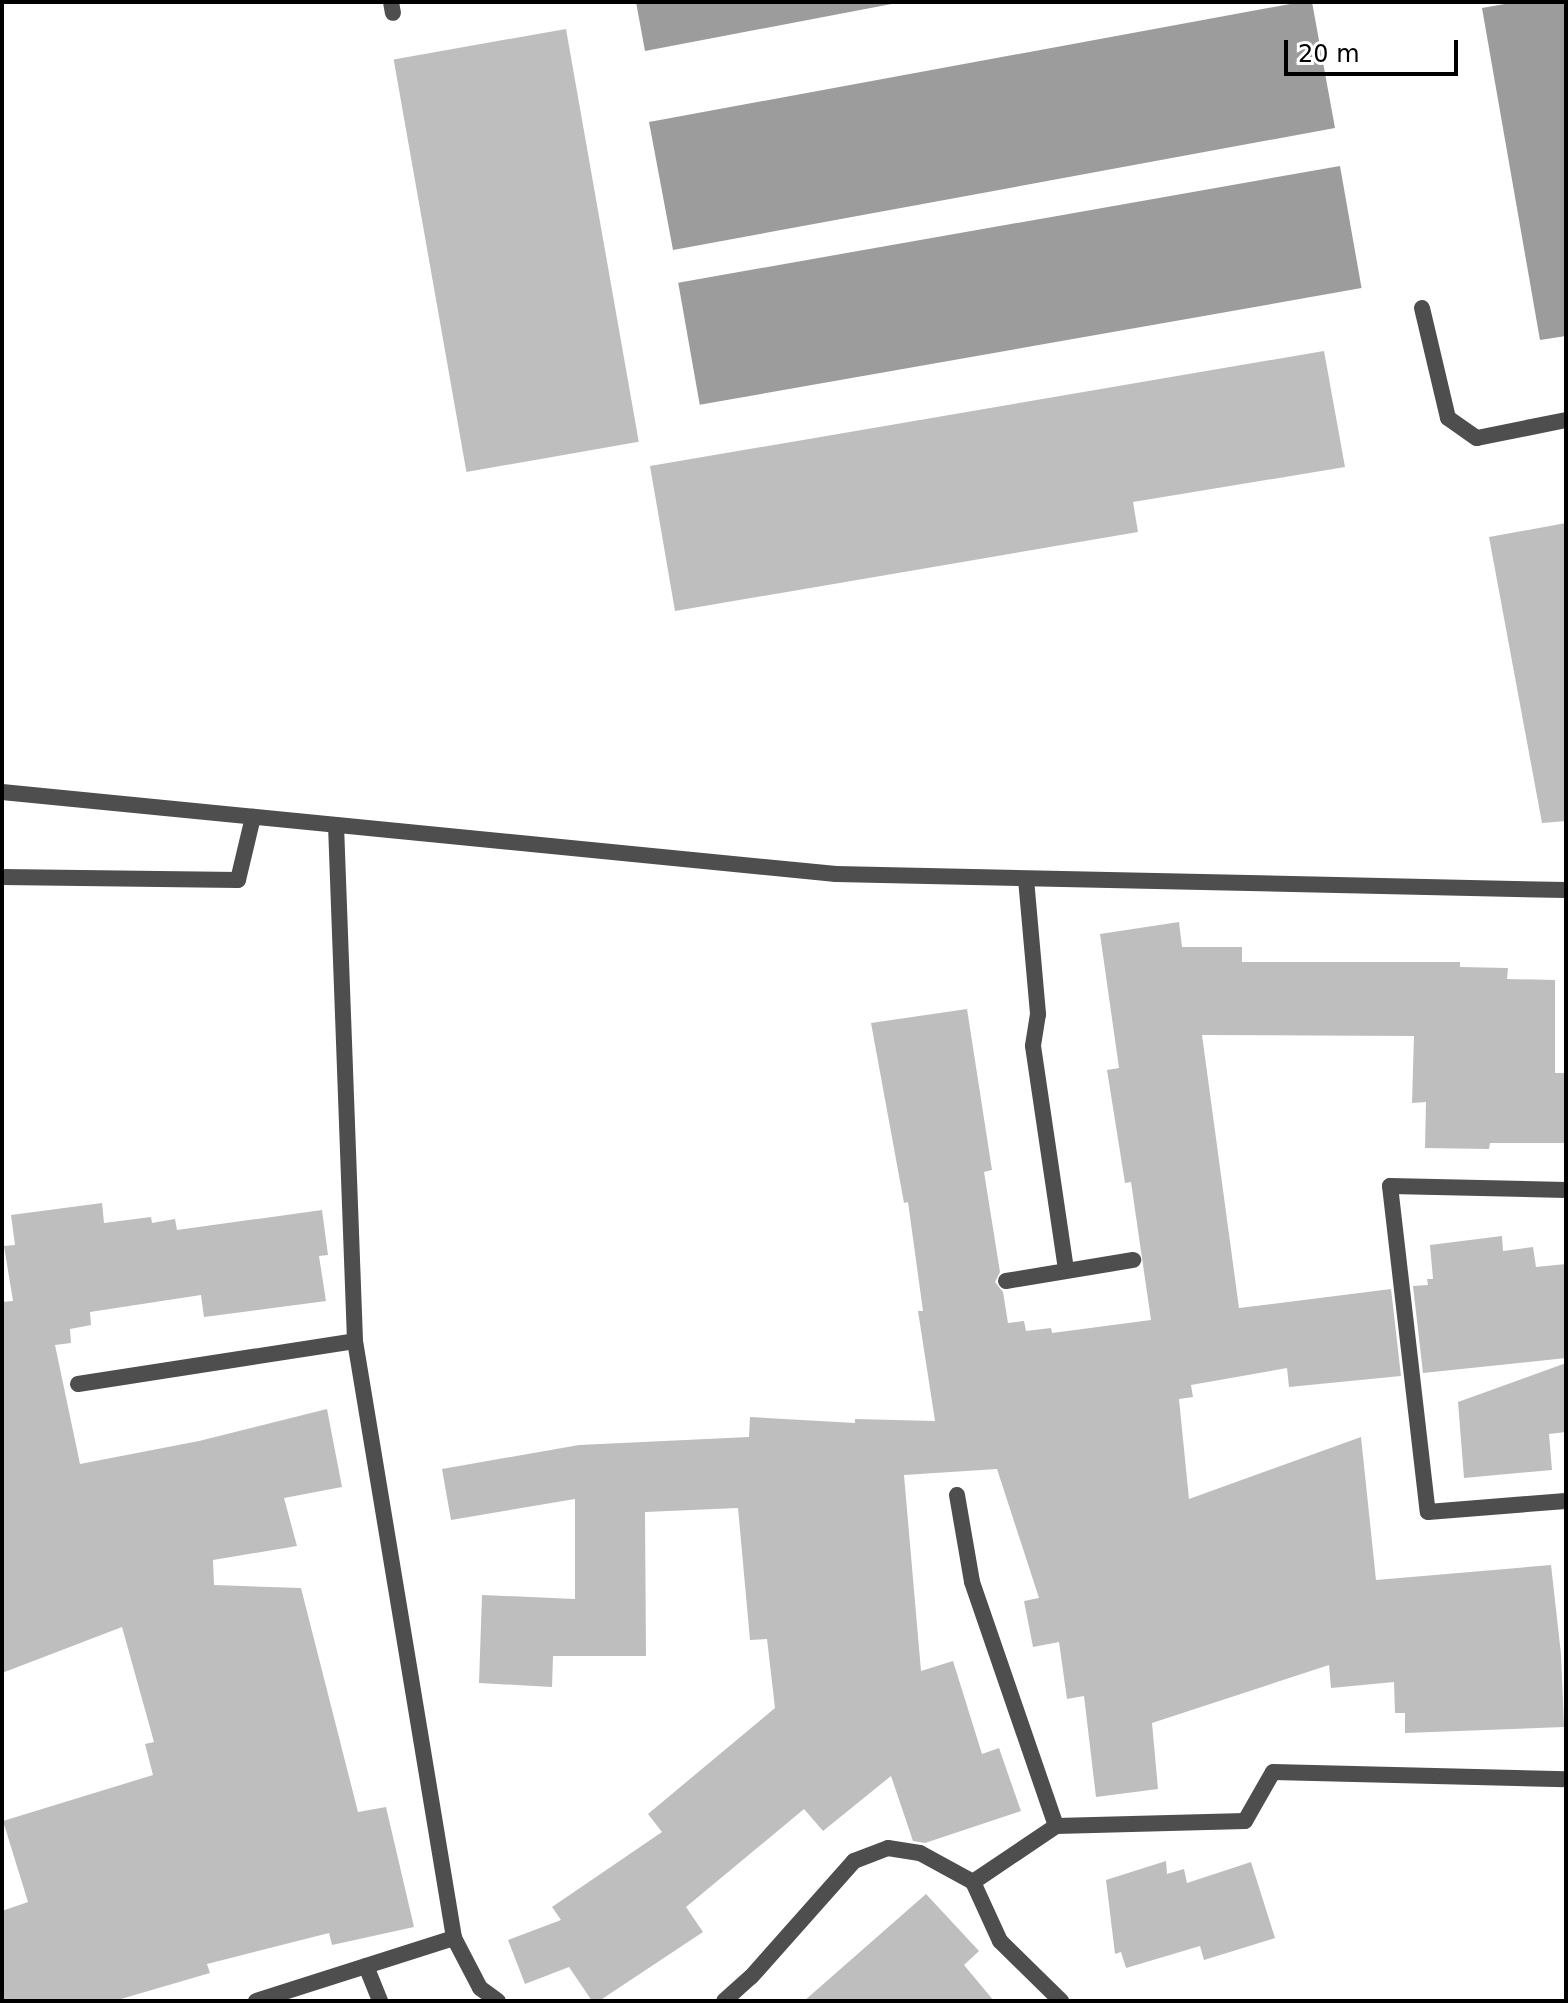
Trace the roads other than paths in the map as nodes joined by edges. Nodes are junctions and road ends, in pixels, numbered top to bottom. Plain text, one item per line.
1 (1422, 308) dead end
2 (1566, 420) edge
3 (2, 792) edge
4 (253, 817) junction
5 (336, 825) junction
6 (2, 877) edge
7 (1026, 879) junction
8 (1566, 890) edge
9 (1566, 1190) edge
10 (1133, 1260) dead end
11 (1066, 1269) junction
12 (1006, 1281) dead end
13 (355, 1341) junction
14 (78, 1384) dead end
15 (957, 1495) dead end
16 (1566, 1501) edge
17 (1566, 1779) edge
18 (1056, 1826) junction
19 (973, 1882) junction
20 (454, 1938) junction
21 (366, 1966) junction
22 (256, 2001) edge
23 (380, 2001) edge
24 (498, 2001) edge
25 (724, 2001) edge
26 (1061, 2001) edge

1 - 2 street
3 - 4 street
4 - 5 street
4 - 6 street
5 - 7 street
5 - 13 street
7 - 8 street
7 - 11 street
9 - 16 street
10 - 11 street
11 - 12 street
13 - 14 street
13 - 20 street
15 - 18 street
17 - 18 street
18 - 19 street
19 - 25 street
19 - 26 street
20 - 21 street
20 - 24 street
21 - 22 street
21 - 23 street

